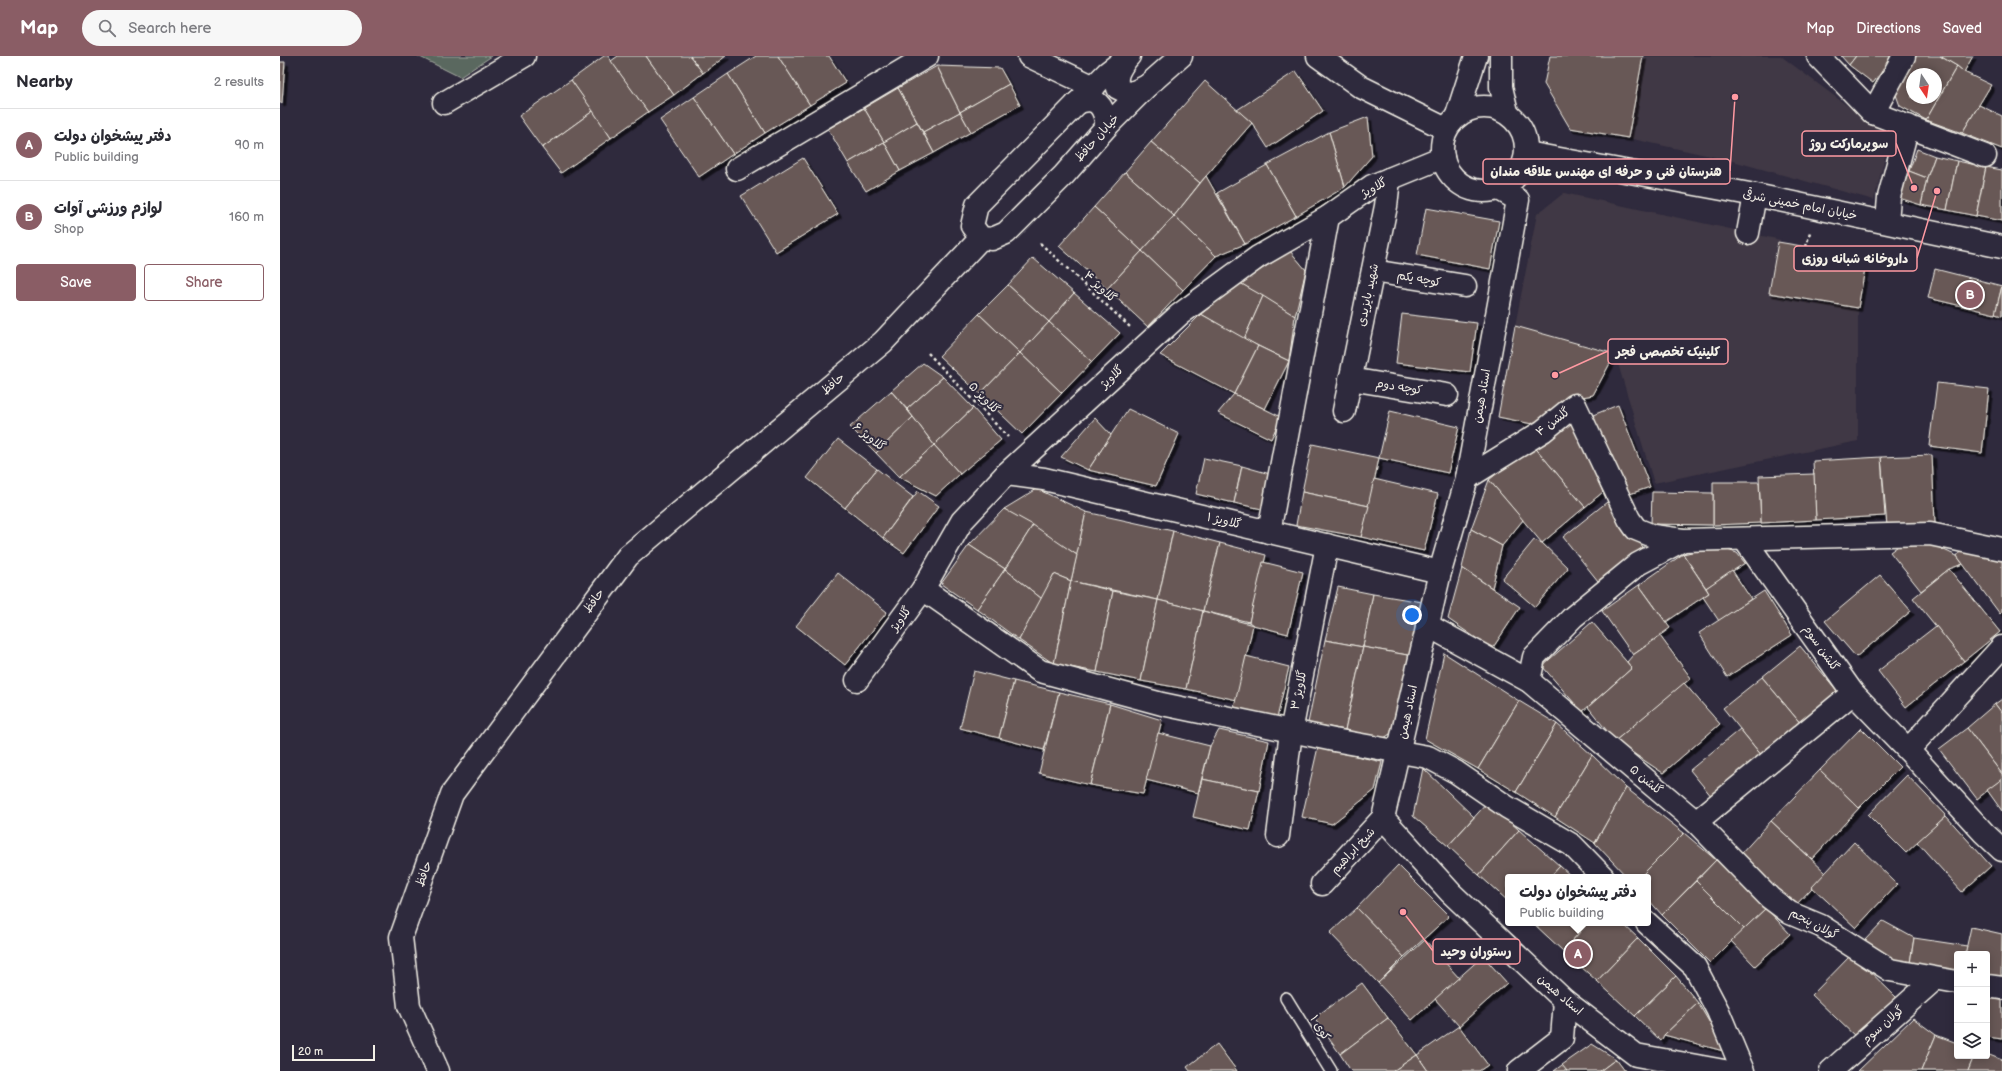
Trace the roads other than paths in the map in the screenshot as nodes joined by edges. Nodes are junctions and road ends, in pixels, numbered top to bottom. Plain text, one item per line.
1 (524, 56) edge
2 (927, 56) edge
3 (1029, 56) edge
4 (1181, 56) edge
5 (1318, 56) edge
6 (1476, 56) edge
7 (1501, 56) edge
8 (1818, 56) edge
9 (1904, 56) edge
10 (1128, 57) edge
11 (1147, 86) junction
12 (1094, 87) junction
13 (444, 103) dead end
14 (1077, 103) junction
15 (1507, 112) junction
16 (1873, 113) junction
17 (1452, 122) junction
18 (1108, 126) junction
19 (1908, 126) junction
20 (1527, 153) junction
21 (1985, 156) dead end
22 (1443, 157) junction
23 (737, 169) dead end
24 (1389, 179) junction
25 (1499, 189) junction
26 (1755, 195) junction
27 (1328, 217) junction
28 (1887, 222) junction
29 (1748, 233) dead end
30 (981, 238) junction
31 (2002, 248) edge
32 (1373, 271) junction
33 (1465, 286) dead end
34 (1350, 379) junction
35 (1447, 395) dead end
36 (1344, 411) dead end
37 (1006, 474) junction
38 (1467, 478) junction
39 (1270, 532) junction
40 (1744, 539) junction
41 (1683, 540) junction
42 (1327, 545) junction
43 (2002, 549) edge
44 (1440, 572) junction
45 (923, 589) junction
46 (1427, 626) junction
47 (2002, 647) edge
48 (857, 680) dead end
49 (1529, 681) junction
50 (1853, 693) junction
51 (1291, 732) junction
52 (1908, 750) junction
53 (1400, 752) junction
54 (1383, 818) junction
55 (1696, 822) junction
56 (1278, 836) dead end
57 (2002, 850) edge
58 (1600, 874) edge
59 (1322, 884) dead end
60 (1650, 926) edge
61 (1935, 980) junction
62 (1954, 982) edge
63 (1990, 986) edge
64 (2002, 988) edge
65 (1286, 998) dead end
66 (1565, 1001) junction
67 (438, 1071) edge
68 (1332, 1071) edge
69 (1519, 1071) edge
70 (1724, 1071) edge
71 (1743, 1071) edge
72 (1831, 1071) edge

1 - 13 street
2 - 23 street
3 - 12 street
4 - 11 street, خیابان حافظ
5 - 17 street
6 - 17 street
7 - 15 street
8 - 16 street
9 - 16 street
10 - 11 street
10 - 12 street
11 - 18 street, خیابان حافظ
12 - 14 street
14 - 18 street
14 - 30 street
15 - 17 street
15 - 20 street
16 - 19 street
17 - 22 street
18 - 30 street, خیابان حافظ
19 - 21 street
19 - 28 street
20 - 25 street
20 - 26 street, خیابان امام خمینی شرقی
22 - 24 street, گلاویژ
22 - 25 street
24 - 27 street, گلاویژ
24 - 32 street, شهید بایزیدی
25 - 38 street, استاد هیمن
26 - 28 street, خیابان امام خمینی شرقی
26 - 29 street
27 - 37 street, گلاویژ
27 - 39 street
28 - 31 street, خیابان امام خمینی شرقی
30 - 67 street, حافظ
32 - 33 street, کوچه یکم
32 - 34 street, شهید بایزیدی
34 - 35 street, کوچه دوم
34 - 36 street, شهید بایزیدی
37 - 39 street, گلاویژ ۱
37 - 45 street, گلاویژ
38 - 41 street, گلشن ۴
38 - 44 street, استاد هیمن
39 - 42 street, گلاویژ ۱
40 - 41 street
40 - 43 street
40 - 50 street, گلشن سوم
41 - 49 street
42 - 44 street, گلاویژ ۱
42 - 51 street, گلاویژ ۳
44 - 46 street, استاد هیمن
45 - 48 street, گلاویژ
45 - 51 street
46 - 49 street, گلشن ۵
46 - 53 street, استاد هیمن
47 - 52 street
49 - 55 street, گلشن ۵
50 - 52 street, گلشن سوم
50 - 55 street
51 - 53 street
51 - 56 street, گلاویژ ۳
52 - 57 street, گلشن سوم
53 - 54 street, استاد هیمن
53 - 58 street
54 - 59 street, شیخ ابراهیم
54 - 66 street, استاد هیمن
55 - 61 street, گولان پنجم
60 - 71 street
61 - 62 street, گولان پنجم
61 - 72 street, گولان سوم
63 - 64 street
65 - 68 lane, کوی ۱
66 - 69 street
66 - 70 street, استاد هیمن

